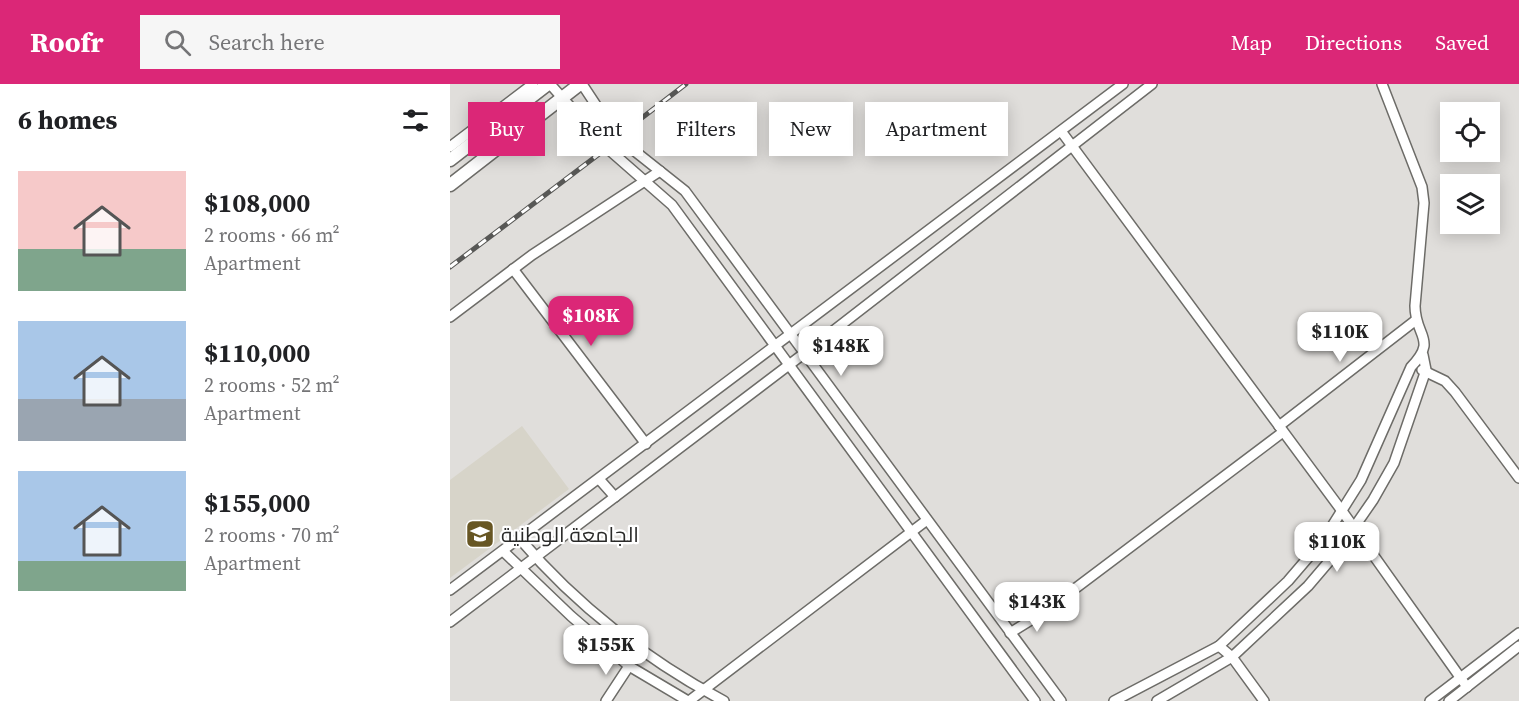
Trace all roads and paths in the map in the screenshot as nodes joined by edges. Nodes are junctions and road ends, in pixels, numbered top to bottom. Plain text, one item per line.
1 (533, 84) edge
2 (549, 84) edge
3 (581, 84) edge
4 (1123, 84) edge
5 (1152, 84) edge
6 (1382, 84) edge
7 (562, 99) junction
8 (1061, 131) junction
9 (450, 147) edge
10 (1073, 147) junction
11 (450, 160) edge
12 (660, 171) junction
13 (645, 181) junction
14 (450, 185) edge
15 (513, 269) junction
16 (450, 317) edge
17 (1416, 320) junction
18 (792, 333) junction
19 (774, 345) junction
20 (806, 352) junction
21 (1423, 355) junction
22 (789, 364) junction
23 (1411, 367) junction
24 (1426, 370) junction
25 (1281, 429) junction
26 (646, 444) junction
27 (1519, 478) edge
28 (599, 479) junction
29 (615, 497) junction
30 (1342, 511) junction
31 (927, 520) junction
32 (1354, 530) junction
33 (910, 532) junction
34 (520, 539) junction
35 (503, 551) junction
36 (536, 557) junction
37 (520, 569) junction
38 (450, 590) edge
39 (450, 622) edge
40 (1010, 633) junction
41 (1519, 633) edge
42 (1219, 646) junction
43 (1519, 646) edge
44 (1232, 657) junction
45 (629, 666) junction
46 (1461, 679) junction
47 (1467, 687) junction
48 (703, 690) junction
49 (606, 701) edge
50 (688, 701) edge
51 (724, 701) edge
52 (1035, 701) edge
53 (1060, 701) edge
54 (1114, 701) edge
55 (1156, 701) edge
56 (1264, 701) edge
57 (1430, 701) edge
58 (1449, 701) edge

1 - 9 street
2 - 7 street
2 - 11 main road
3 - 7 main road
3 - 12 street
4 - 8 street
5 - 10 street
6 - 17 street
7 - 13 street
7 - 14 main road
8 - 10 street
8 - 18 street
10 - 20 street
10 - 25 street
12 - 13 street
12 - 18 street
13 - 15 street
13 - 19 street
15 - 16 street
15 - 26 street
17 - 21 street
17 - 25 street
18 - 19 street
18 - 20 street
19 - 22 street
19 - 26 street
20 - 22 street
20 - 31 street
21 - 23 street
21 - 24 street
22 - 29 street
22 - 33 street
23 - 24 street
23 - 30 street
24 - 27 street
24 - 32 street
25 - 30 street
25 - 40 street
26 - 28 street
28 - 29 street
28 - 34 street
29 - 36 street
30 - 32 street
30 - 42 street
31 - 33 street
31 - 40 street
32 - 44 street
32 - 46 street
33 - 48 street
33 - 52 street
34 - 35 street
34 - 36 street
35 - 37 street
35 - 38 street
36 - 37 street
36 - 48 street
37 - 39 street
37 - 45 street
40 - 53 street
41 - 46 street
42 - 44 street
42 - 54 street
43 - 47 street
44 - 55 street
44 - 56 street
45 - 49 street
45 - 50 street
46 - 47 street
46 - 57 street
47 - 58 street
48 - 50 street
48 - 51 street

